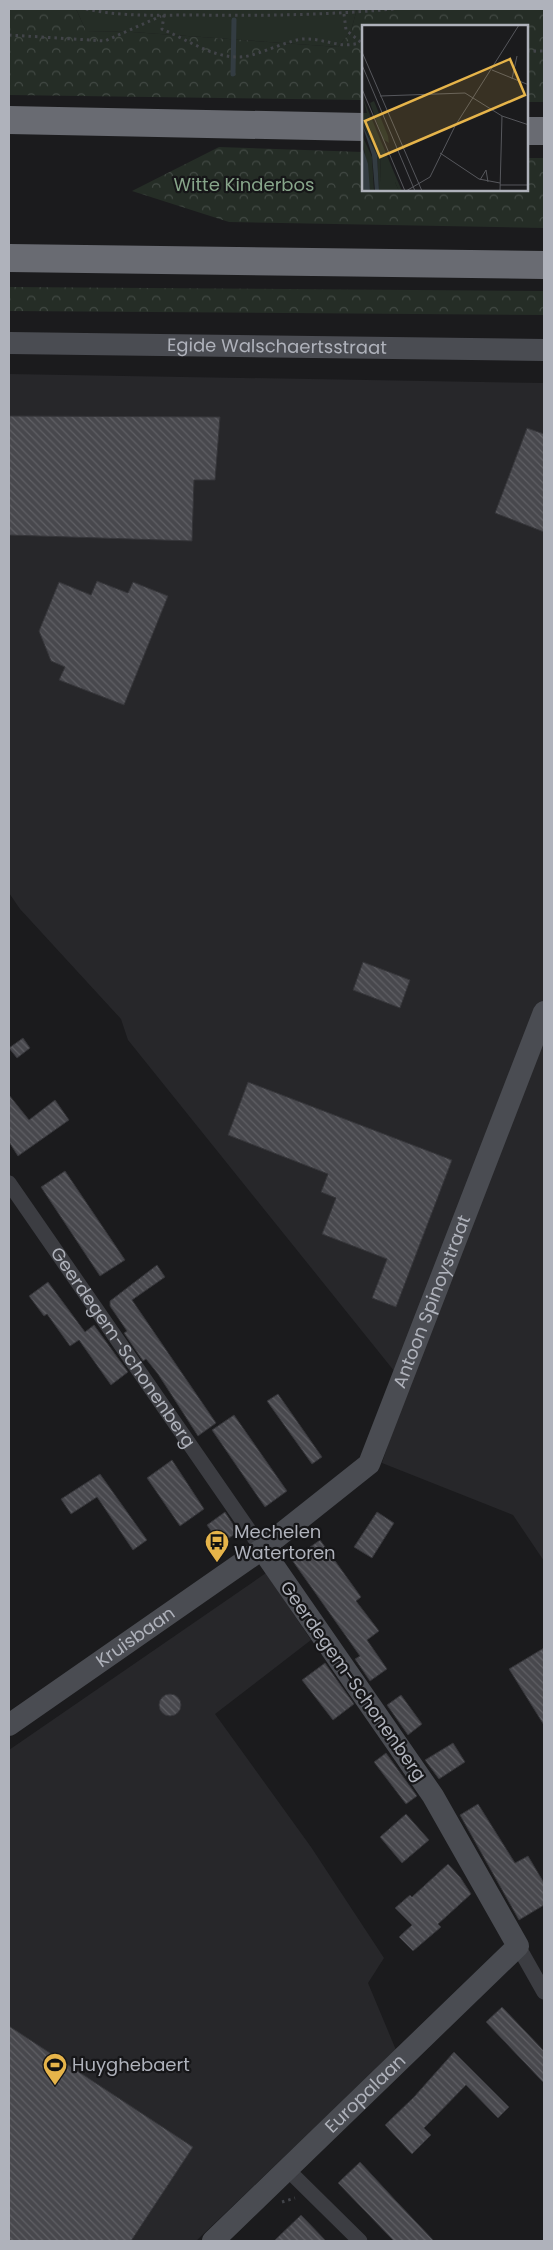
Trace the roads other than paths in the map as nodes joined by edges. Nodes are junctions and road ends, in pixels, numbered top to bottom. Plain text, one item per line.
1 (9, 120) edge
2 (362, 127) edge
3 (528, 131) edge
4 (544, 131) edge
5 (9, 258) edge
6 (544, 265) edge
7 (9, 343) edge
8 (544, 350) edge
9 (544, 1012) edge
10 (9, 1183) edge
11 (262, 1549) junction
12 (9, 1725) edge
13 (518, 1946) junction
14 (544, 1992) edge
15 (288, 2170) junction
16 (213, 2241) edge
17 (360, 2241) edge

1 - 2 highway
3 - 4 highway
5 - 6 highway
7 - 8 street, Egide Walschaertsstraat
9 - 11 street, Antoon Spinoystraat
10 - 11 street, Geerdegem-Schonenberg
11 - 12 street, Kruisbaan
11 - 13 street, Geerdegem-Schonenberg
13 - 14 street, Geerdegem-Schonenberg
13 - 15 street, Europalaan
15 - 16 street, Europalaan
15 - 17 street

